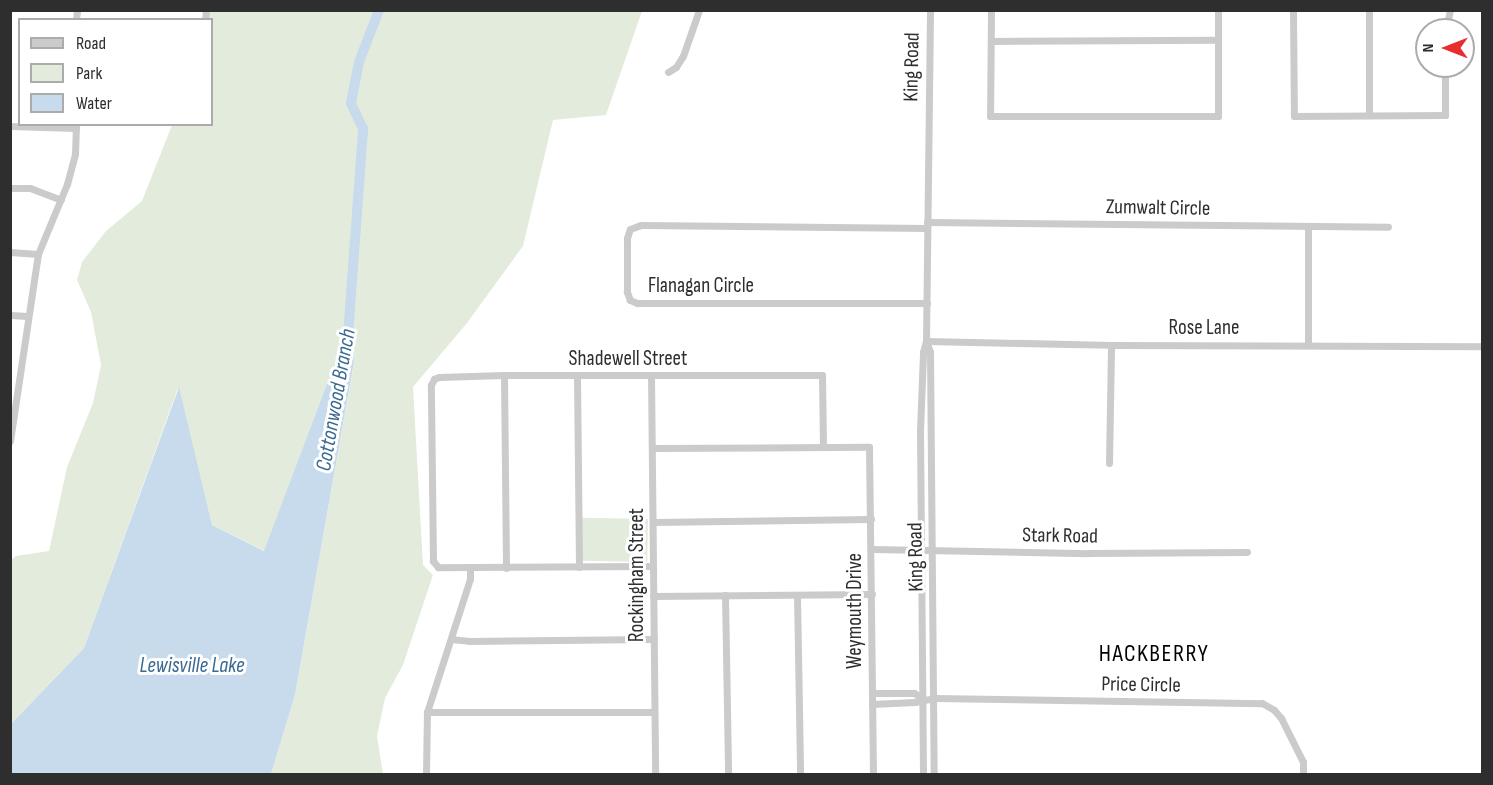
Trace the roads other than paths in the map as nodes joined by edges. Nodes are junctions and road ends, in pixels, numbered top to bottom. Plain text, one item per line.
1 (699, 10) edge
2 (930, 10) edge
3 (991, 10) edge
4 (1218, 10) edge
5 (1293, 10) edge
6 (1369, 10) edge
7 (1218, 40) junction
8 (991, 41) junction
9 (668, 72) dead end
10 (1445, 78) edge
11 (1370, 115) junction
12 (10, 126) edge
13 (76, 126) edge
14 (10, 188) edge
15 (61, 200) junction
16 (927, 225) junction
17 (1308, 227) junction
18 (1388, 227) dead end
19 (10, 252) edge
20 (38, 254) junction
21 (927, 303) junction
22 (10, 315) edge
23 (27, 316) junction
24 (926, 341) junction
25 (1111, 345) junction
26 (1308, 345) junction
27 (1482, 346) edge
28 (504, 375) junction
29 (577, 375) junction
30 (651, 375) junction
31 (10, 376) edge
32 (19, 376) junction
33 (10, 441) edge
34 (823, 447) junction
35 (653, 448) junction
36 (1109, 464) dead end
37 (932, 476) junction
38 (920, 477) junction
39 (871, 519) junction
40 (653, 522) junction
41 (872, 549) junction
42 (921, 549) junction
43 (933, 549) junction
44 (1247, 552) dead end
45 (653, 566) junction
46 (579, 567) junction
47 (470, 568) junction
48 (506, 568) junction
49 (872, 594) junction
50 (726, 595) junction
51 (797, 595) junction
52 (653, 596) junction
53 (451, 639) junction
54 (654, 639) junction
55 (922, 652) junction
56 (933, 653) junction
57 (872, 693) junction
58 (922, 698) junction
59 (934, 698) junction
60 (872, 704) junction
61 (426, 712) junction
62 (654, 712) junction
63 (426, 774) edge
64 (655, 774) edge
65 (728, 774) edge
66 (800, 774) edge
67 (873, 774) edge
68 (923, 774) edge
69 (934, 774) edge
70 (1303, 774) edge

1 - 9 street
2 - 16 street, King Road
3 - 8 street
4 - 7 street
5 - 11 street
6 - 11 street
7 - 8 street
7 - 8 street
10 - 11 street
12 - 13 street
13 - 15 street
14 - 15 street
15 - 20 street
16 - 17 street, Zumwalt Circle
16 - 21 street, King Road
16 - 21 street, Flanagan Circle
17 - 18 street, Zumwalt Circle
17 - 26 street
19 - 20 street
20 - 23 street
21 - 24 street, King Road
22 - 23 street
23 - 32 street
24 - 25 street, Rose Lane
24 - 37 street, King Road
24 - 38 street, King Road
25 - 26 street, Rose Lane
25 - 36 street
26 - 27 street, Rose Lane
28 - 29 street, Shadewell Street
28 - 47 street, Shadewell Street
28 - 48 street
29 - 30 street, Shadewell Street
29 - 46 street
30 - 34 street, Shadewell Street
30 - 35 street, Rockingham Street
31 - 32 street
32 - 33 street
34 - 35 street
34 - 39 street, Weymouth Drive
35 - 40 street, Rockingham Street
37 - 38 street
37 - 43 street, King Road
38 - 42 street, King Road
39 - 40 street
39 - 41 street, Weymouth Drive
40 - 45 street, Rockingham Street
41 - 42 street, Stark Road
41 - 49 street, Weymouth Drive
42 - 43 street, Stark Road
42 - 55 street, King Road
43 - 44 street, Stark Road
43 - 56 street, King Road
45 - 46 street
45 - 52 street, Rockingham Street
46 - 48 street
47 - 48 street
47 - 53 street
49 - 51 street
49 - 57 street, Weymouth Drive
50 - 51 street
50 - 52 street
50 - 65 street
51 - 66 street
52 - 54 street, Rockingham Street
53 - 54 street
53 - 61 street
54 - 62 street, Rockingham Street
55 - 56 street
55 - 58 street, King Road
56 - 59 street, King Road
57 - 58 street
57 - 60 street, Weymouth Drive
58 - 59 street, Price Circle
58 - 60 street
58 - 68 street, King Road
59 - 69 street, King Road
59 - 70 street, Price Circle
60 - 67 street, Weymouth Drive
61 - 62 street
61 - 63 street
62 - 64 street, Rockingham Street

